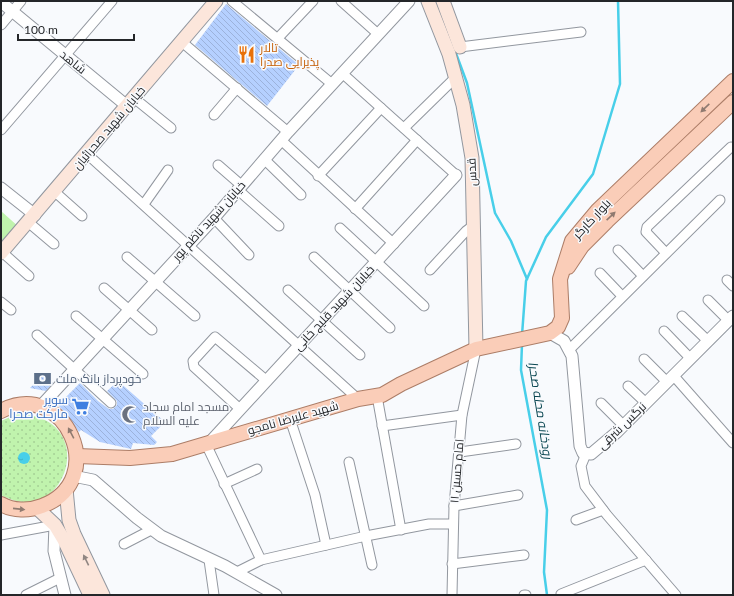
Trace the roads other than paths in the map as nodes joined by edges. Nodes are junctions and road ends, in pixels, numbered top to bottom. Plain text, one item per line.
1 (21, 1) edge
2 (112, 1) edge
3 (216, 1) edge
4 (232, 1) edge
5 (313, 1) edge
6 (341, 1) edge
7 (409, 1) edge
8 (428, 1) edge
9 (1, 2) edge
10 (445, 6) edge
11 (12, 12) junction
12 (434, 17) junction
13 (1, 25) edge
14 (581, 32) dead end
15 (378, 34) junction
16 (278, 38) junction
17 (182, 42) junction
18 (460, 47) joint
19 (66, 56) junction
20 (342, 73) junction
21 (455, 78) junction
22 (733, 81) edge
23 (332, 84) junction
24 (237, 88) junction
25 (131, 102) junction
26 (733, 102) edge
27 (381, 108) junction
28 (214, 116) dead end
29 (171, 128) dead end
30 (404, 128) junction
31 (1, 130) edge
32 (284, 136) junction
33 (417, 140) junction
34 (731, 147) dead end
35 (87, 154) junction
36 (264, 159) junction
37 (218, 165) dead end
38 (168, 170) dead end
39 (456, 175) joint
40 (318, 176) junction
41 (239, 187) junction
42 (1, 188) edge
43 (55, 192) junction
44 (301, 195) dead end
45 (720, 200) dead end
46 (144, 204) junction
47 (355, 209) junction
48 (82, 216) dead end
49 (31, 218) junction
50 (214, 218) junction
51 (474, 225) junction
52 (278, 226) dead end
53 (340, 228) dead end
54 (54, 244) dead end
55 (394, 244) junction
56 (188, 245) junction
57 (618, 250) dead end
58 (1, 253) edge
59 (666, 253) junction
60 (249, 255) dead end
61 (127, 257) dead end
62 (314, 257) dead end
63 (376, 262) junction
64 (430, 270) dead end
65 (600, 273) dead end
66 (29, 276) dead end
67 (643, 276) junction
68 (560, 279) junction
69 (155, 281) junction
70 (104, 288) dead end
71 (288, 290) dead end
72 (350, 290) junction
73 (622, 296) junction
74 (708, 300) dead end
75 (1, 302) edge
76 (424, 306) dead end
77 (129, 309) junction
78 (11, 310) dead end
79 (76, 316) dead end
80 (195, 316) dead end
81 (682, 316) dead end
82 (730, 318) edge
83 (322, 321) junction
84 (390, 328) dead end
85 (152, 330) dead end
86 (664, 332) dead end
87 (550, 333) junction
88 (37, 335) dead end
89 (102, 339) junction
90 (708, 341) junction
91 (299, 345) junction
92 (476, 349) junction
93 (569, 350) junction
94 (360, 355) dead end
95 (690, 358) junction
96 (644, 359) dead end
97 (74, 370) junction
98 (143, 374) dead end
99 (670, 378) junction
100 (267, 380) junction
101 (628, 386) dead end
102 (377, 396) junction
103 (358, 399) junction
104 (110, 403) dead end
105 (600, 403) dead end
106 (646, 403) junction
107 (40, 407) junction
108 (240, 409) junction
109 (1, 411) edge
110 (462, 415) junction
111 (290, 420) junction
112 (623, 425) junction
113 (382, 426) junction
114 (209, 442) junction
115 (733, 443) edge
116 (516, 444) dead end
117 (460, 452) junction
118 (586, 454) junction
119 (77, 456) junction
120 (349, 462) dead end
121 (257, 469) dead end
122 (74, 476) junction
123 (224, 484) junction
124 (66, 489) junction
125 (518, 495) dead end
126 (1, 504) edge
127 (454, 506) junction
128 (37, 508) junction
129 (603, 510) junction
130 (576, 520) dead end
131 (453, 524) junction
132 (54, 525) junction
133 (151, 530) junction
134 (401, 530) junction
135 (1, 535) edge
136 (366, 536) junction
137 (124, 544) dead end
138 (326, 545) junction
139 (524, 555) dead end
140 (209, 560) junction
141 (261, 560) junction
142 (646, 560) junction
143 (452, 564) junction
144 (372, 565) dead end
145 (237, 572) junction
146 (60, 578) junction
147 (561, 594) dead end
148 (26, 595) edge
149 (65, 595) edge
150 (90, 595) edge
151 (103, 595) edge
152 (214, 595) edge
153 (276, 595) edge
154 (452, 595) edge
155 (676, 595) edge

1 - 11 street
2 - 19 street
3 - 17 main road, خیابان شهید صحرائیان
4 - 16 street
5 - 16 street
6 - 15 street
7 - 15 street, خیابان شهید ناظم پور
8 - 12 main road, قدس
9 - 11 street, شاهد
10 - 12 main road
10 - 18 main road
11 - 13 street
11 - 19 street, شاهد
12 - 21 main road, قدس
14 - 18 street
15 - 20 street, خیابان شهید ناظم پور
16 - 23 street
17 - 24 street
17 - 25 main road, خیابان شهید صحرائیان
19 - 25 street, شاهد
19 - 31 street
20 - 23 street, خیابان شهید ناظم پور
20 - 27 street
21 - 30 street
21 - 51 main road, قدس
22 -> 68 main road, بلوار کارگر
23 - 32 street, خیابان شهید ناظم پور
24 - 28 street
24 - 32 street
25 - 29 street
25 - 35 main road, خیابان شهید صحرائیان
68 -> 26 main road, بلوار کارگر
27 - 30 street
27 - 40 street
30 - 33 street
32 - 36 street, خیابان شهید ناظم پور
32 - 40 street
33 - 39 street
33 - 47 street
34 - 59 street
35 - 43 main road, خیابان شهید صحرائیان
35 - 46 street
36 - 41 street, خیابان شهید ناظم پور
36 - 44 street
37 - 41 street
38 - 46 street
39 - 55 street, خیابان شهید قلیچ خانی
40 - 47 street
41 - 50 street, خیابان شهید ناظم پور
41 - 52 street
42 - 49 street
43 - 48 street
43 - 49 main road, خیابان شهید صحرائیان
45 - 59 street
46 - 56 street
47 - 55 street
49 - 54 street
49 - 58 main road, خیابان شهید صحرائیان
50 - 56 street, خیابان شهید ناظم پور
50 - 60 street
51 - 64 street
51 - 92 main road, قدس
53 - 63 street
55 - 63 street, خیابان شهید قلیچ خانی
56 - 69 street, خیابان شهید ناظم پور
56 - 91 street
57 - 67 street
58 - 66 street
59 - 67 street
61 - 69 street
62 - 72 street
63 - 72 street, خیابان شهید قلیچ خانی
63 - 76 street
65 - 73 street
67 - 73 street
68 - 87 main road
69 - 77 street, خیابان شهید ناظم پور
69 - 80 street
70 - 77 street
71 - 83 street
72 - 83 street, خیابان شهید قلیچ خانی
72 - 84 street
73 - 93 street
74 - 82 street
75 - 78 street
77 - 85 street
77 - 89 street, خیابان شهید ناظم پور
79 - 89 street
81 - 90 street
82 - 90 street, نرگس شرقی
83 - 91 street, خیابان شهید قلیچ خانی
83 - 94 street
86 - 95 street
87 - 92 main road, شهید علیرضا نامجو
87 - 93 street
88 - 97 street
89 - 97 street, خیابان شهید ناظم پور
89 - 98 street
90 - 95 street, نرگس شرقی
91 - 100 street, خیابان شهید قلیچ خانی
91 - 103 street
92 - 102 main road, شهید علیرضا نامجو
92 - 110 street, امام حسین ۱۱
93 - 118 street, نرگس شرقی
95 - 99 street, نرگس شرقی
96 - 99 street
97 - 104 street
97 - 107 street, خیابان شهید ناظم پور
99 - 106 street, نرگس شرقی
99 - 115 street
100 - 108 street, خیابان شهید قلیچ خانی
100 - 108 street
101 - 106 street
102 - 103 main road, شهید علیرضا نامجو
102 - 113 street
103 - 111 main road, شهید علیرضا نامجو
105 - 112 street
106 - 112 street, نرگس شرقی
107 - 109 main road
119 -> 107 main road
108 - 114 street, خیابان شهید قلیچ خانی
110 - 113 street
110 - 117 street, امام حسین ۱۱
111 - 114 main road, شهید علیرضا نامجو
111 - 138 street
112 - 118 street, نرگس شرقی
113 - 134 street
114 - 119 main road, شهید علیرضا نامجو
114 - 123 street
116 - 117 street
117 - 127 street, امام حسین ۱۱
118 - 129 street
119 - 122 main road
120 - 136 street
121 - 123 street
122 - 124 main road
122 - 133 street
123 - 141 street
124 - 128 main road
151 -> 124 main road
125 - 127 street
126 -> 128 main road
127 - 131 street, امام حسین ۱۱
128 - 132 main road
129 - 130 street
129 - 142 street
131 - 134 street
131 - 143 street, امام حسین ۱۱
132 - 135 street
132 - 146 street
132 - 150 main road
133 - 137 street
133 - 140 street
134 - 136 street
136 - 138 street
136 - 144 street
138 - 141 street
139 - 143 street
140 - 145 street
140 - 152 street
141 - 145 street
142 - 147 street
142 - 155 street
143 - 154 street, امام حسین ۱۱
145 - 153 street
146 - 148 street
146 - 149 street

